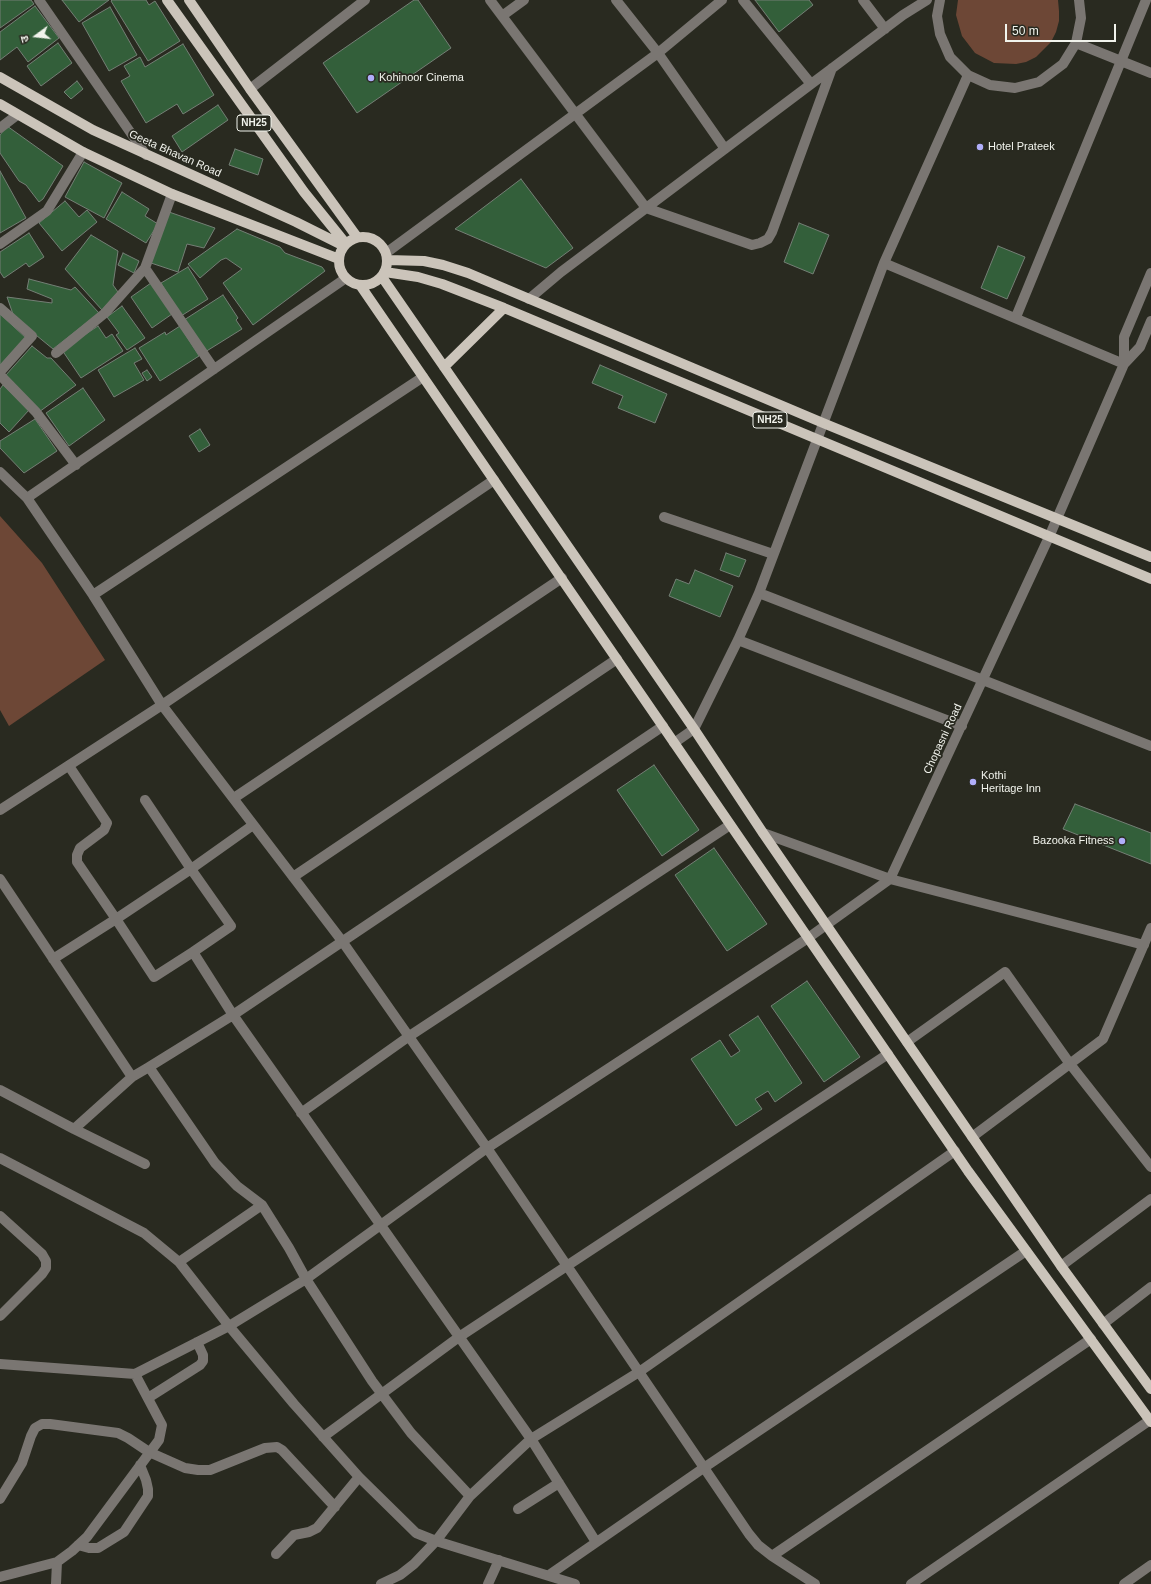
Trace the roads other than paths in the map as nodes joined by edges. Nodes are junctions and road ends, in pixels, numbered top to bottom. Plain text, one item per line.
1 (39, 0) edge
2 (166, 0) edge
3 (188, 0) edge
4 (365, 0) edge
5 (490, 0) edge
6 (524, 0) edge
7 (616, 0) edge
8 (722, 0) edge
9 (743, 0) edge
10 (863, 0) edge
11 (927, 0) edge
12 (940, 0) edge
13 (1079, 0) edge
14 (1146, 0) edge
15 (502, 16) junction
16 (885, 29) junction
17 (1076, 43) junction
18 (658, 53) junction
19 (1121, 60) junction
20 (832, 68) junction
21 (1151, 73) edge
22 (968, 75) junction
23 (0, 78) edge
24 (811, 84) junction
25 (250, 89) junction
26 (0, 104) edge
27 (576, 113) junction
28 (17, 114) junction
29 (0, 128) edge
30 (726, 149) junction
31 (83, 152) junction
32 (146, 155) junction
33 (172, 194) junction
34 (646, 208) junction
35 (357, 237) junction
36 (0, 244) edge
37 (345, 245) junction
38 (387, 256) junction
39 (339, 260) junction
40 (884, 262) junction
41 (145, 268) junction
42 (1151, 273) edge
43 (383, 275) junction
44 (346, 278) junction
45 (360, 285) junction
46 (529, 299) junction
47 (0, 308) edge
48 (504, 308) junction
49 (1016, 317) junction
50 (1151, 321) edge
51 (56, 353) dead end
52 (1124, 364) junction
53 (444, 368) junction
54 (214, 369) junction
55 (0, 372) edge
56 (0, 375) edge
57 (424, 377) junction
58 (823, 423) junction
59 (817, 440) junction
60 (76, 465) junction
61 (0, 472) edge
62 (494, 480) junction
63 (27, 498) junction
64 (664, 517) dead end
65 (1057, 518) junction
66 (1049, 537) junction
67 (773, 554) junction
68 (1151, 557) edge
69 (562, 578) junction
70 (1151, 579) edge
71 (759, 593) junction
72 (93, 595) junction
73 (738, 640) junction
74 (617, 659) junction
75 (984, 680) junction
76 (162, 705) junction
77 (663, 726) junction
78 (962, 726) junction
79 (694, 729) junction
80 (674, 743) junction
81 (1151, 746) edge
82 (69, 766) junction
83 (234, 798) junction
84 (145, 800) dead end
85 (0, 810) edge
86 (253, 825) junction
87 (730, 825) junction
88 (763, 833) junction
89 (191, 869) junction
90 (293, 877) junction
91 (0, 879) edge
92 (890, 879) junction
93 (116, 919) junction
94 (827, 925) junction
95 (1151, 928) edge
96 (808, 938) junction
97 (342, 941) junction
98 (1144, 945) junction
99 (193, 952) junction
100 (53, 959) junction
101 (233, 1015) junction
102 (408, 1037) junction
103 (907, 1042) junction
104 (888, 1054) junction
105 (1070, 1064) junction
106 (149, 1067) junction
107 (132, 1077) junction
108 (0, 1090) edge
109 (301, 1113) junction
110 (74, 1129) junction
111 (972, 1137) junction
112 (487, 1148) junction
113 (955, 1151) junction
114 (0, 1158) edge
115 (145, 1164) dead end
116 (1151, 1167) edge
117 (1151, 1199) edge
118 (262, 1205) junction
119 (0, 1216) edge
120 (381, 1225) junction
121 (1026, 1251) junction
122 (179, 1262) junction
123 (1061, 1266) junction
124 (567, 1267) junction
125 (306, 1279) junction
126 (1151, 1287) edge
127 (0, 1316) edge
128 (1103, 1324) junction
129 (229, 1326) junction
130 (459, 1337) junction
131 (1090, 1339) junction
132 (197, 1342) junction
133 (0, 1364) edge
134 (639, 1372) junction
135 (135, 1374) junction
136 (1151, 1389) edge
137 (381, 1393) junction
138 (148, 1398) junction
139 (1150, 1421) edge
140 (323, 1437) junction
141 (531, 1439) junction
142 (149, 1452) junction
143 (140, 1465) junction
144 (704, 1467) junction
145 (359, 1478) junction
146 (559, 1483) junction
147 (470, 1496) junction
148 (0, 1499) edge
149 (335, 1507) junction
150 (518, 1509) dead end
151 (436, 1541) junction
152 (596, 1542) junction
153 (78, 1546) junction
154 (276, 1554) dead end
155 (772, 1556) junction
156 (498, 1560) junction
157 (57, 1562) junction
158 (1151, 1564) edge
159 (549, 1575) junction
160 (0, 1577) edge
161 (56, 1584) edge
162 (381, 1584) edge
163 (488, 1584) edge
164 (575, 1584) edge
165 (815, 1584) edge
166 (911, 1584) edge
167 (1124, 1584) edge

1 - 32 street
2 - 37 main road, NH25
3 - 25 main road, NH25
4 - 25 street
5 - 15 street
6 - 15 street
7 - 18 street
8 - 18 street
9 - 24 street
10 - 16 street
11 - 16 street
12 - 22 street
13 - 17 street
14 - 19 street
15 - 27 street
16 - 20 street
17 - 19 street
17 - 22 street
18 - 27 street
18 - 30 street
19 - 21 street
19 - 49 street
20 - 24 street
20 - 34 street
22 - 40 street
23 - 32 main road, Geeta Bhavan Road
24 - 30 street
25 - 35 main road, NH25
26 - 28 main road
27 - 34 street
27 - 38 street
28 - 29 street
28 - 31 main road
30 - 34 street
31 - 33 main road
31 - 36 street
32 - 37 main road, Geeta Bhavan Road
33 - 39 main road
33 - 41 street
34 - 46 street
35 - 37 main road
35 - 38 main road
37 - 39 main road
38 - 43 main road
38 - 46 main road, NH25
39 - 44 main road
40 - 49 street
40 - 58 street
41 - 51 street
41 - 54 street
42 - 52 street
43 - 45 main road
43 - 48 main road, NH25
43 - 53 main road
44 - 45 main road
44 - 54 street
45 - 57 main road
46 - 58 main road, NH25
47 - 55 street
48 - 53 main road
48 - 59 main road, NH25
49 - 52 street
50 - 52 street
52 - 65 street, Chopasni Road
53 - 79 main road
54 - 60 street
56 - 60 street
57 - 62 main road
57 - 72 street
58 - 59 street
58 - 65 main road, NH25
59 - 66 main road, NH25
59 - 67 street
60 - 63 street
61 - 63 street
62 - 69 main road
62 - 76 street
63 - 72 street
64 - 67 street
65 - 66 street, Chopasni Road
65 - 68 main road, NH25
66 - 70 main road, NH25
66 - 75 street, Chopasni Road
67 - 71 street
69 - 74 main road
69 - 83 street
71 - 73 street
71 - 75 street
72 - 76 street
73 - 78 street
73 - 79 street
74 - 77 main road
74 - 90 street
75 - 78 street, Chopasni Road
75 - 81 street
76 - 82 street
76 - 83 street
77 - 80 main road
77 - 97 street
78 - 92 street, Chopasni Road
79 - 80 street
79 - 88 main road
80 - 87 main road
82 - 85 street
82 - 93 street
83 - 86 street
84 - 89 street
86 - 89 street
86 - 90 street
87 - 96 main road
87 - 102 street
88 - 92 street
88 - 94 main road
89 - 93 street
89 - 99 street
90 - 97 street
91 - 100 street
92 - 94 street, Chopasni Road
92 - 98 street
93 - 99 street
93 - 100 street
94 - 96 street, Chopasni Road
94 - 103 main road
95 - 98 street
96 - 104 main road
96 - 112 street, Chopasni Road
97 - 101 street
97 - 102 street
98 - 105 street
99 - 101 street
100 - 107 street
101 - 106 street
101 - 109 street
102 - 109 street
102 - 112 street
103 - 105 street
103 - 111 main road
104 - 113 main road
104 - 124 street
105 - 111 street
105 - 116 street
106 - 107 street
106 - 118 street
107 - 110 street
108 - 110 street
109 - 120 street
110 - 115 street
111 - 123 main road
112 - 120 street, Chopasni Road
112 - 124 street
113 - 121 main road
113 - 134 street
114 - 122 street
117 - 123 street
118 - 122 street
118 - 125 street
119 - 127 street
120 - 125 street, Chopasni Road
120 - 130 street
121 - 131 main road
121 - 144 street
122 - 129 street
123 - 128 main road
124 - 130 street
124 - 134 street
125 - 129 street, Chopasni Road
125 - 137 street
126 - 128 street
128 - 136 main road
129 - 132 street, Chopasni Road
129 - 140 street
130 - 137 street
130 - 141 street
131 - 139 main road
131 - 155 street
132 - 135 street, Chopasni Road
132 - 138 street
133 - 135 street
134 - 141 street
134 - 144 street
135 - 138 street
137 - 140 street
137 - 147 street
138 - 142 street
139 - 166 street
140 - 145 street
141 - 146 street
141 - 147 street
142 - 143 street
142 - 148 street
142 - 149 street
143 - 153 street
143 - 153 street
144 - 152 street
144 - 155 street
145 - 149 street
145 - 151 street
146 - 150 street
146 - 152 street
147 - 151 street
149 - 154 street
151 - 156 street
151 - 162 street
152 - 159 street
153 - 157 street
155 - 165 street
156 - 159 street
156 - 163 street
157 - 160 street
157 - 161 street
158 - 167 street
159 - 164 street

